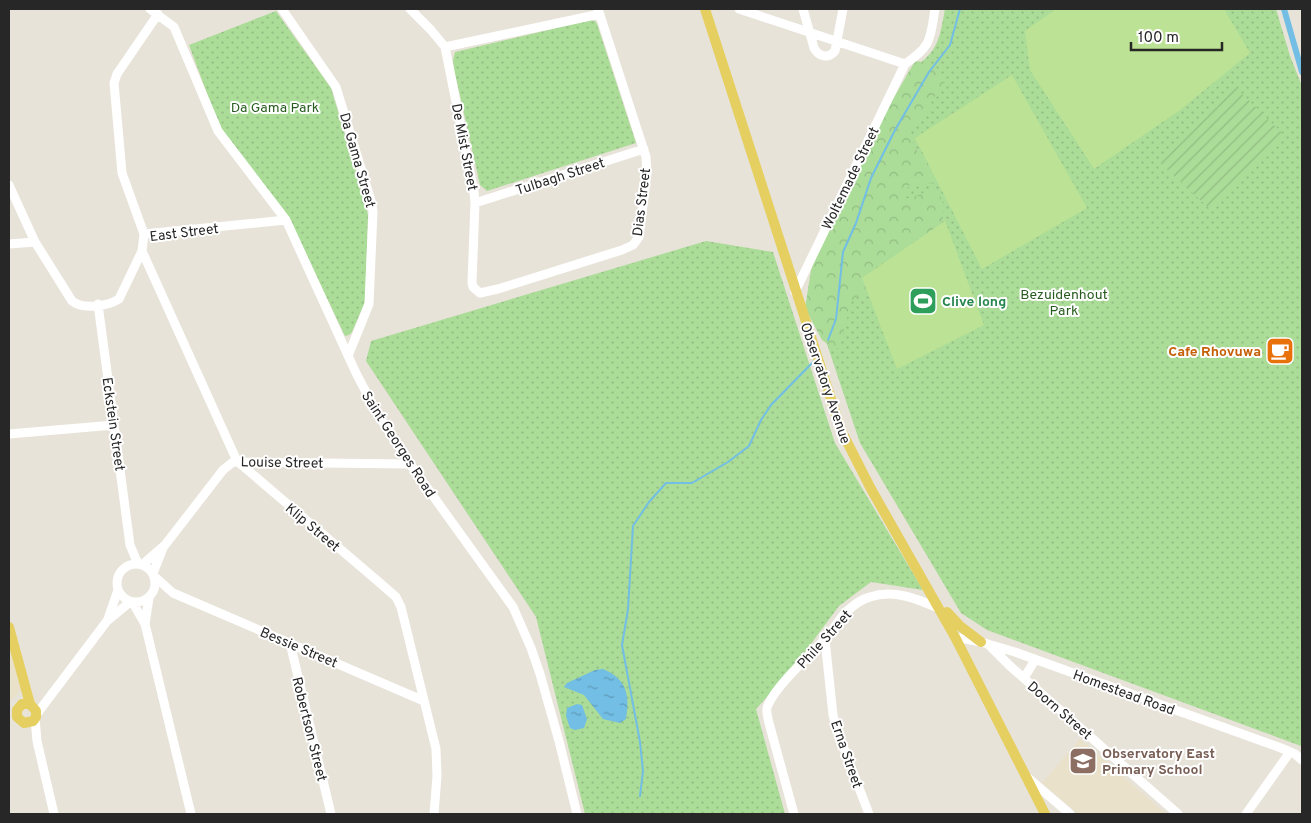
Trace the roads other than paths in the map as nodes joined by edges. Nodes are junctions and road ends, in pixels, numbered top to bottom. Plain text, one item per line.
1 (282, 9) edge
2 (410, 9) edge
3 (705, 9) edge
4 (739, 9) edge
5 (803, 9) edge
6 (844, 9) edge
7 (935, 9) edge
8 (154, 11) edge
9 (599, 11) edge
10 (810, 32) junction
11 (838, 42) junction
12 (445, 47) junction
13 (905, 64) junction
14 (644, 149) junction
15 (9, 185) edge
16 (475, 203) junction
17 (286, 220) junction
18 (144, 234) junction
19 (35, 242) junction
20 (9, 244) edge
21 (142, 251) junction
22 (485, 292) joint
23 (795, 292) junction
24 (98, 304) junction
25 (348, 356) junction
26 (114, 425) junction
27 (9, 434) edge
28 (237, 461) junction
29 (410, 464) junction
30 (130, 544) junction
31 (164, 545) junction
32 (140, 564) junction
33 (125, 568) junction
34 (154, 574) junction
35 (118, 590) junction
36 (930, 592) junction
37 (173, 593) junction
38 (151, 596) junction
39 (132, 602) junction
40 (940, 609) junction
41 (107, 621) junction
42 (145, 624) junction
43 (9, 626) edge
44 (955, 637) junction
45 (825, 640) junction
46 (290, 643) junction
47 (985, 643) junction
48 (811, 654) junction
49 (1035, 660) junction
50 (826, 663) junction
51 (1024, 678) junction
52 (424, 701) junction
53 (23, 713) edge
54 (1290, 752) junction
55 (1302, 760) edge
56 (1024, 775) junction
57 (1248, 813) edge
58 (54, 814) edge
59 (191, 814) edge
60 (331, 814) edge
61 (434, 814) edge
62 (577, 814) edge
63 (794, 814) edge
64 (869, 814) edge
65 (1045, 814) edge
66 (1070, 814) edge
67 (1178, 814) edge

1 - 25 street, Da Gama Street
2 - 12 street, De Mist Street
3 - 23 main road, Observatory Avenue
4 - 10 street
5 - 10 street
6 - 11 street
7 - 13 street
8 - 17 street, Saint Georges Road
8 - 18 street
9 - 12 street
9 - 14 street, Dias Street
10 - 11 street
10 - 11 street
11 - 13 street
12 - 16 street, De Mist Street
13 - 23 street, Woltemade Street
14 - 16 street, Tulbagh Street
14 - 22 street, Dias Street
15 - 19 street
16 - 22 street, De Mist Street
17 - 18 street, East Street
17 - 25 street, Saint Georges Road
18 - 21 street, East Street
19 - 20 street
19 - 24 street, East Street
21 - 24 street, East Street
21 - 28 street, Klip Street
23 - 36 main road, Observatory Avenue
24 - 26 street, Eckstein Street
25 - 29 street, Saint Georges Road
26 - 27 street
26 - 30 street, Eckstein Street
28 - 29 street, Louise Street
28 - 31 street, Louise Street
28 - 52 street, Klip Street
29 - 62 street, Saint Georges Road
30 - 32 street, Eckstein Street
30 - 33 street, Eckstein Street
31 - 32 street, Louise Street
31 - 34 street, Louise Street
32 - 33 street
32 - 34 street
33 - 35 street
34 - 37 street, Bessie Street
34 - 38 street
35 - 39 street
35 - 41 street
36 - 40 main road, Observatory Avenue
36 - 47 main road
37 - 38 street, Bessie Street
37 - 46 street, Bessie Street
38 - 39 street
38 - 42 street
39 - 41 street
39 - 42 street
40 - 44 main road, Observatory Avenue
40 - 45 street, Phile Street
41 - 53 street
42 - 59 street
43 - 53 main road
44 - 47 street, Homestead Road
44 - 56 main road, Observatory Avenue
45 - 48 street, Phile Street
45 - 50 street, Erna Street
46 - 52 street, Bessie Street
46 - 60 street, Robertson Street
47 - 49 street, Homestead Road
47 - 51 street, Doorn Street
48 - 50 street
48 - 63 street, Phile Street
49 - 51 street
49 - 54 street, Homestead Road
50 - 64 street, Erna Street
51 - 67 street, Doorn Street
52 - 61 street, Klip Street
53 - 58 street
54 - 55 street, Homestead Road
54 - 57 street
56 - 65 main road, Observatory Avenue
56 - 66 street

